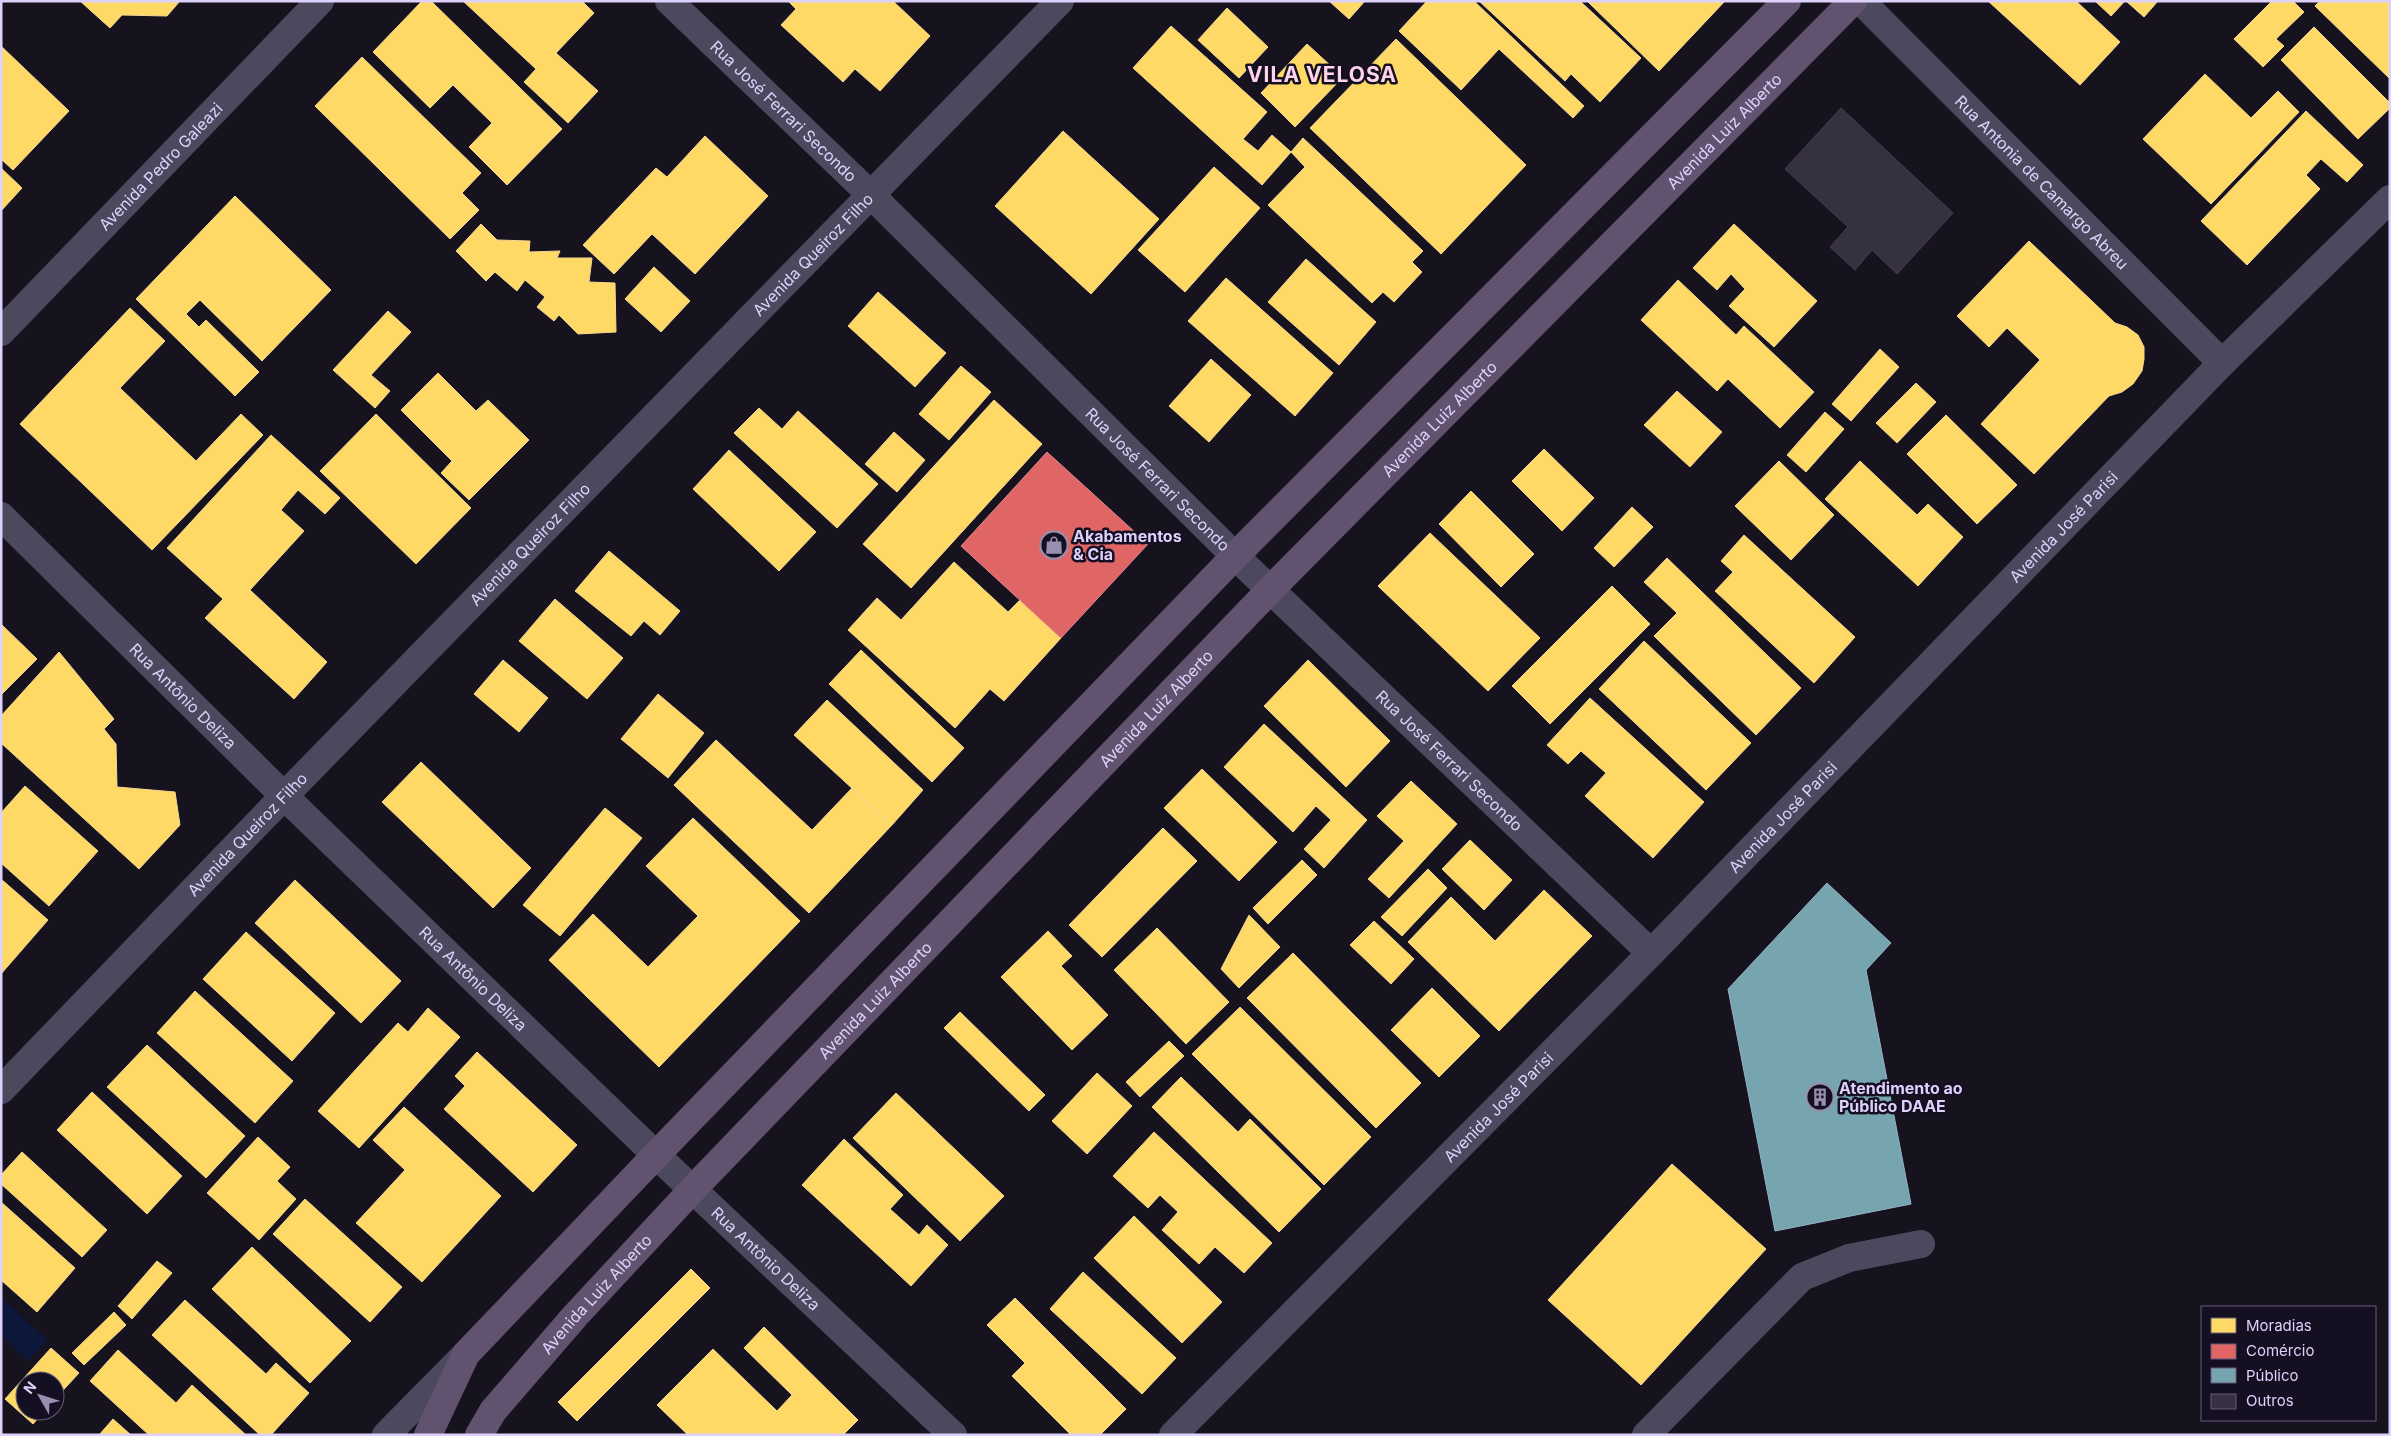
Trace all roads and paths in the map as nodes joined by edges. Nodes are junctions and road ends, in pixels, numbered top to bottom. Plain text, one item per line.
1 (320, 1) edge
2 (669, 1) edge
3 (1060, 1) edge
4 (1787, 1) edge
5 (1853, 1) edge
6 (1860, 1) edge
7 (871, 196) junction
8 (2390, 199) edge
9 (1, 332) edge
10 (2222, 363) junction
11 (1, 516) edge
12 (1235, 556) junction
13 (1271, 589) junction
14 (284, 796) junction
15 (1651, 953) junction
16 (1, 1090) edge
17 (656, 1155) junction
18 (693, 1189) junction
19 (1921, 1244) dead end
20 (466, 1354) junction
21 (386, 1435) edge
22 (428, 1435) edge
23 (479, 1435) edge
24 (953, 1435) edge
25 (1173, 1435) edge
26 (1646, 1435) edge

1 - 9 street, Avenida Pedro Galeazi
2 - 7 street, Rua José Ferrari Secondo
3 - 7 street, Avenida Queiroz Filho
4 - 12 main road
5 - 13 main road, Avenida Luiz Alberto
6 - 10 street, Rua Antonia de Camargo Abreu
7 - 12 street, Rua José Ferrari Secondo
7 - 14 street, Avenida Queiroz Filho
8 - 10 street, Avenida José Parisi
10 - 15 street, Avenida José Parisi
11 - 14 street, Rua Antônio Deliza
12 - 13 street, Rua José Ferrari Secondo
12 - 17 main road
13 - 15 street, Rua José Ferrari Secondo
13 - 18 main road, Avenida Luiz Alberto
14 - 16 street, Avenida Queiroz Filho
14 - 17 street, Rua Antônio Deliza
15 - 25 street, Avenida José Parisi
17 - 18 street, Rua Antônio Deliza
17 - 20 main road
18 - 23 main road, Avenida Luiz Alberto
18 - 24 street, Rua Antônio Deliza
19 - 26 street
20 - 21 street
20 - 22 main road

